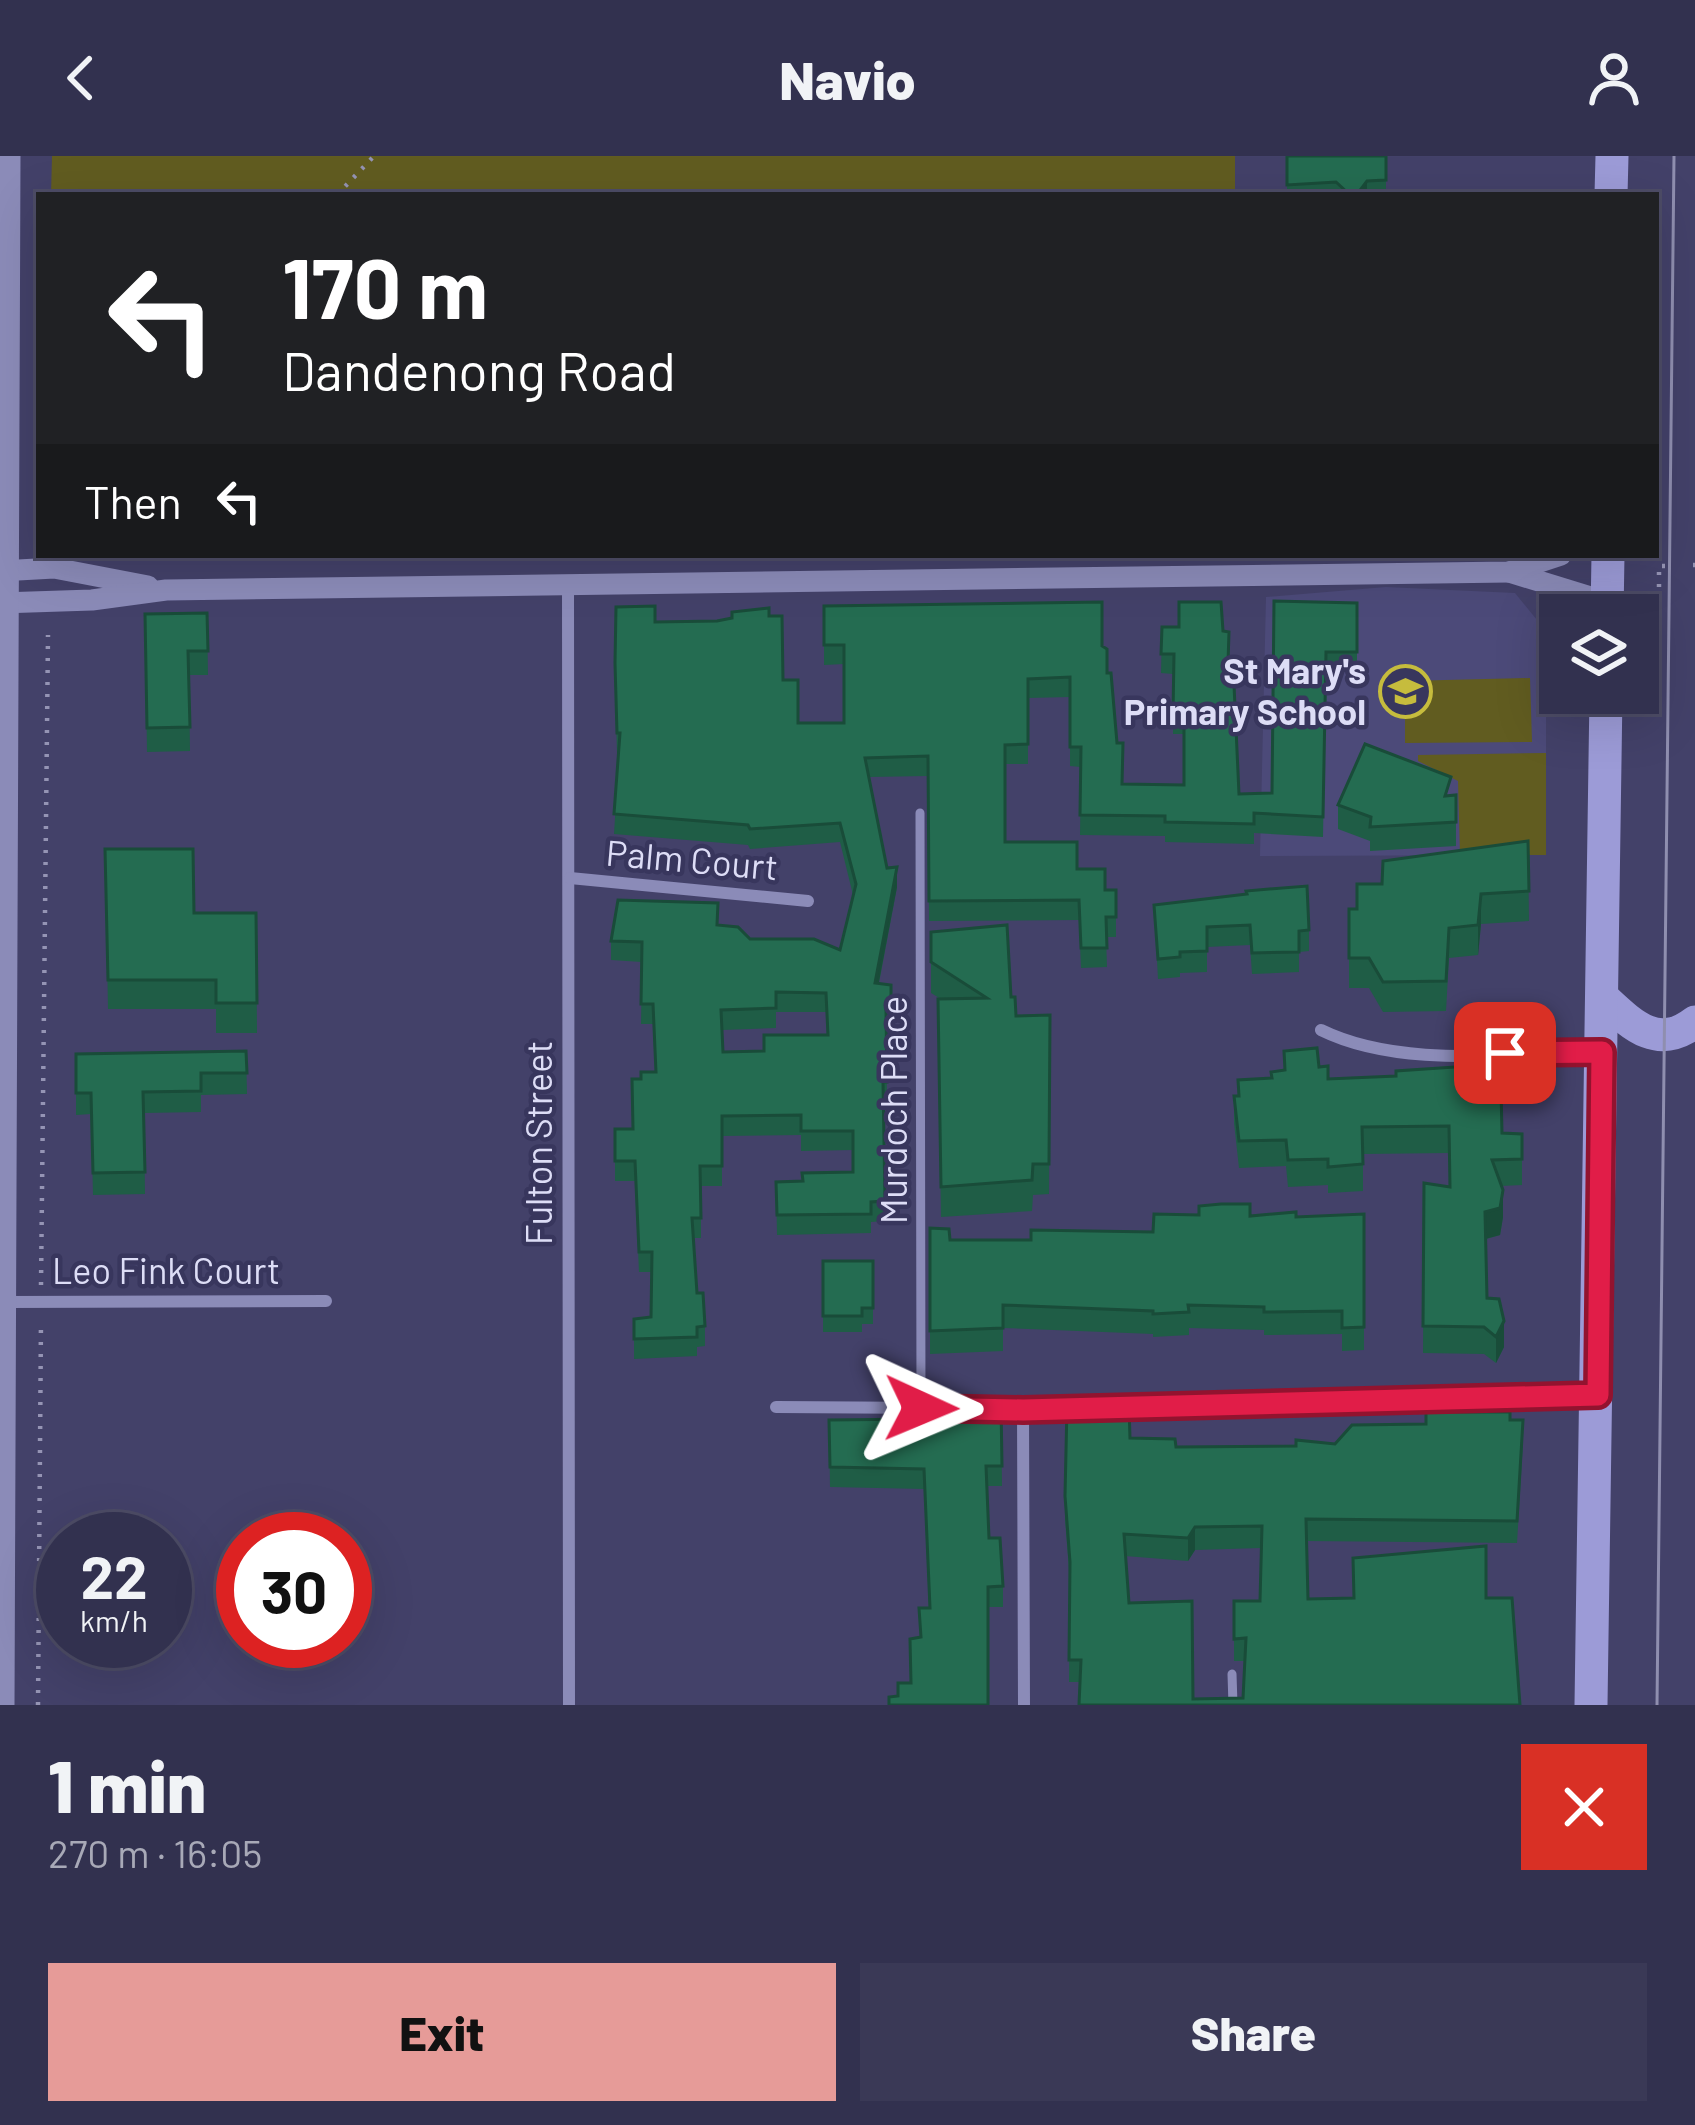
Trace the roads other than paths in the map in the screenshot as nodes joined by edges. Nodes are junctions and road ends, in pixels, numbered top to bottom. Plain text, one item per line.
1 (10, 156) edge
2 (1612, 156) edge
3 (1611, 192) edge
4 (5, 203) edge
5 (1552, 558) edge
6 (1608, 558) edge
7 (4, 570) edge
8 (1509, 572) junction
9 (568, 582) junction
10 (166, 590) junction
11 (1576, 594) edge
12 (1614, 594) edge
13 (4, 603) edge
14 (1606, 714) edge
15 (920, 813) dead end
16 (570, 878) junction
17 (808, 901) dead end
18 (1603, 998) junction
19 (1695, 1022) edge
20 (1322, 1030) dead end
21 (1602, 1052) junction
22 (3, 1063) edge
23 (326, 1301) dead end
24 (6, 1302) junction
25 (1598, 1395) junction
26 (776, 1407) dead end
27 (921, 1408) junction
28 (1023, 1410) junction
29 (3, 1452) edge
30 (2, 1654) edge
31 (1232, 1674) dead end
32 (4, 1705) edge
33 (569, 1705) edge
34 (1024, 1705) edge
35 (1232, 1705) edge
36 (1591, 1705) edge

1 - 4 street
2 - 3 highway
4 - 7 street
5 - 8 street
6 - 12 highway
7 - 10 street
7 - 13 street
8 - 9 street
8 - 11 street
9 - 10 street
9 - 16 street, Fulton Street
10 - 13 street
13 - 22 street
14 - 18 highway
15 - 27 lane, Murdoch Place
16 - 17 street, Palm Court
16 - 33 street, Fulton Street
18 - 19 highway
18 - 21 highway
20 - 21 street
21 - 25 highway
22 - 24 street
23 - 24 street, Leo Fink Court
24 - 29 street
25 - 28 street
25 - 36 highway
26 - 27 street
27 - 28 street
28 - 34 street
29 - 30 street
30 - 32 street
31 - 35 lane

